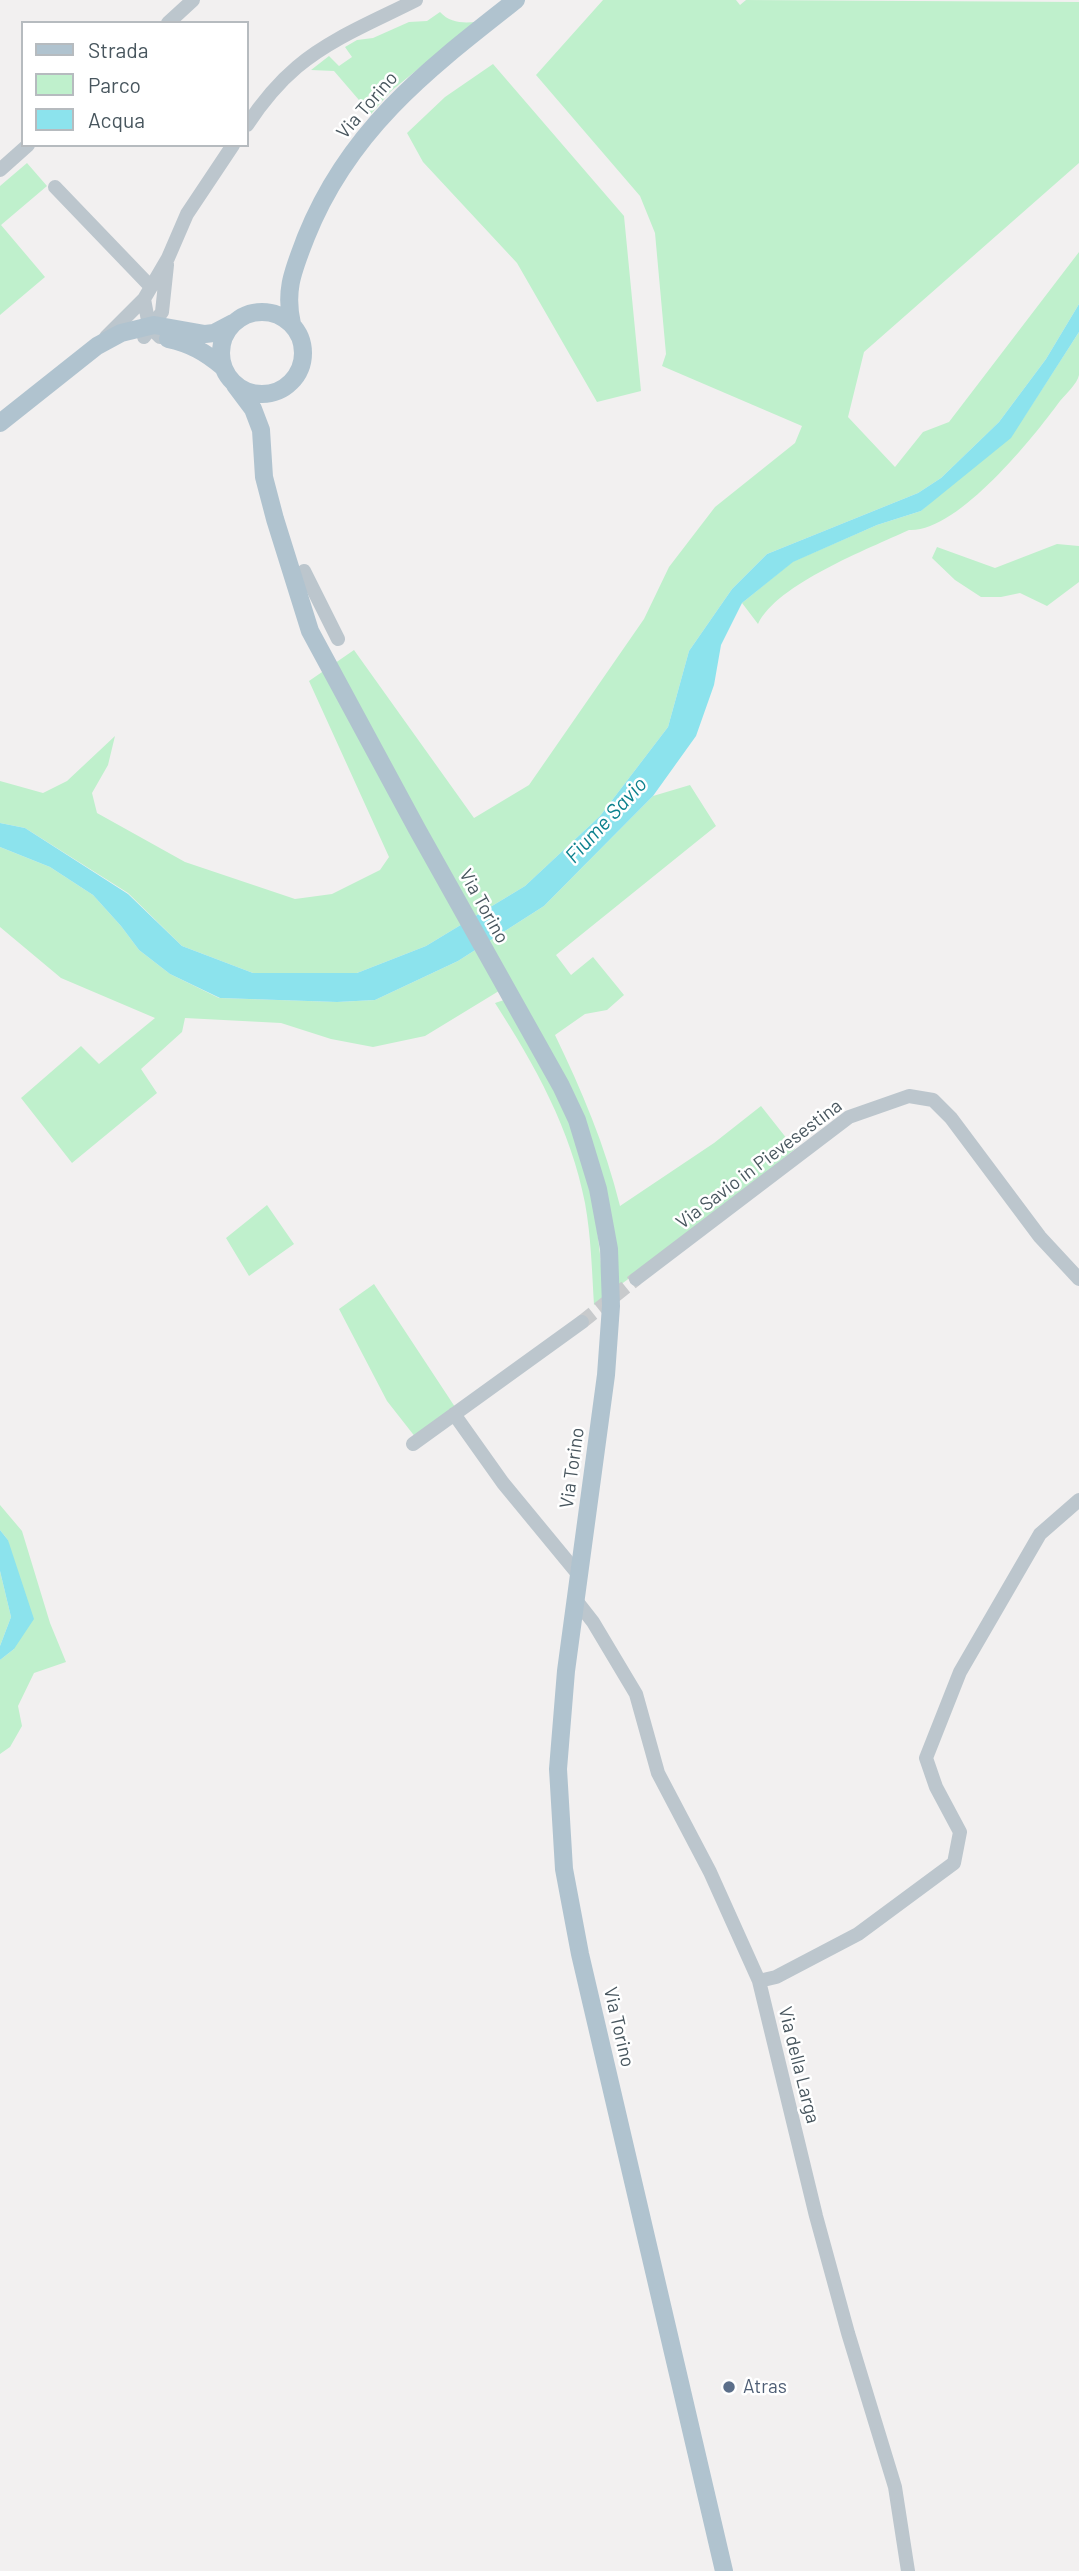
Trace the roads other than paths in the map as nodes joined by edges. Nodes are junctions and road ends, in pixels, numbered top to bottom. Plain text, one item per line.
1 (193, 0) edge
2 (416, 0) edge
3 (516, 0) edge
4 (171, 21) edge
5 (248, 124) edge
6 (26, 147) edge
7 (232, 147) edge
8 (0, 170) edge
9 (55, 187) dead end
10 (168, 258) junction
11 (292, 272) junction
12 (148, 293) junction
13 (164, 301) junction
14 (252, 313) junction
15 (233, 323) junction
16 (292, 324) junction
17 (177, 329) junction
18 (152, 331) junction
19 (97, 346) junction
20 (223, 367) junction
21 (65, 373) junction
22 (235, 385) junction
23 (282, 389) junction
24 (0, 423) edge
25 (261, 430) junction
26 (304, 571) dead end
27 (298, 594) junction
28 (319, 605) junction
29 (338, 639) dead end
30 (636, 1279) tunnel mouth
31 (1079, 1279) edge
32 (582, 1322) tunnel mouth
33 (454, 1414) junction
34 (412, 1444) dead end
35 (1079, 1500) edge
36 (579, 1574) junction
37 (575, 1599) junction
38 (759, 1981) junction
39 (724, 2571) edge
40 (908, 2571) edge

1 - 4 street
2 - 5 street
3 - 11 main road, Via Torino
6 - 8 street
7 - 10 street
9 - 12 street
10 - 12 street
10 - 13 street
11 - 14 main road, Via Torino
11 - 16 main road, Via Torino
12 - 18 street
12 - 19 street
13 - 17 street
13 - 18 street
14 - 15 main road
14 - 16 main road
15 - 17 main road
15 - 20 main road
16 - 23 main road
17 - 18 main road
18 - 19 main road
18 - 20 main road
18 - 21 main road
19 - 21 main road
20 - 22 main road
21 - 24 main road
22 - 23 main road
22 - 25 main road, Via Torino
23 - 25 main road, Via Torino
25 - 27 main road, Via Torino
26 - 28 street
27 - 28 street
27 - 36 main road, Via Torino
28 - 29 street
30 - 31 street, Via Savio in Pievesestina
32 - 33 street
33 - 34 street
33 - 36 street
35 - 38 street
36 - 37 main road, Via Torino
37 - 38 street, Via della Larga
37 - 39 main road, Via Torino
38 - 40 street, Via della Larga

